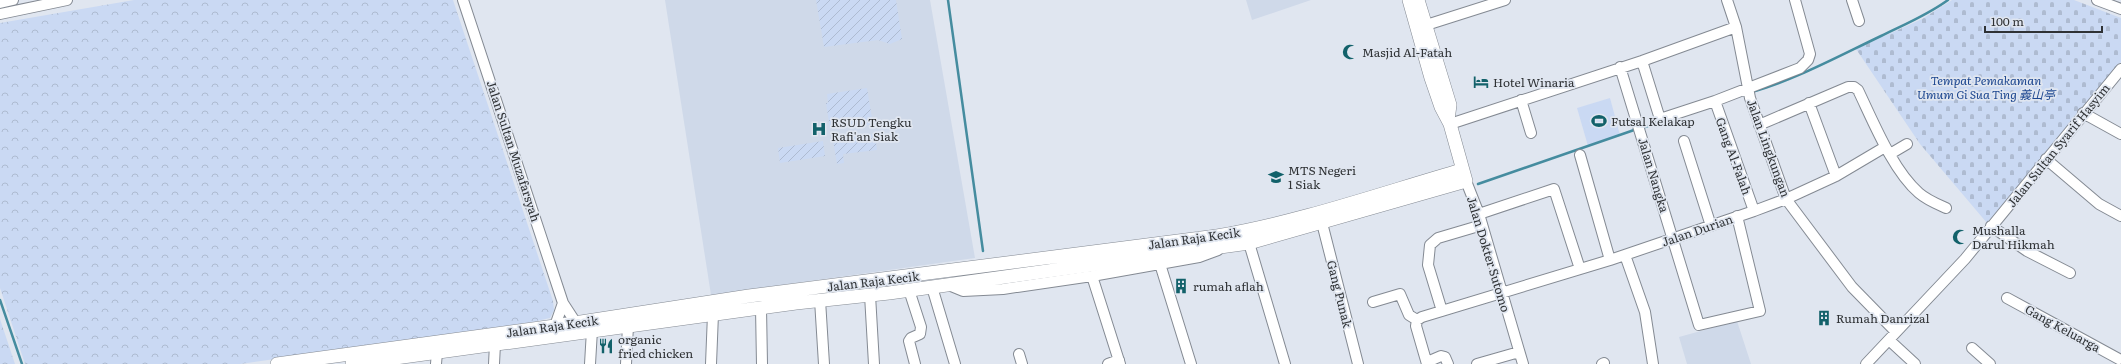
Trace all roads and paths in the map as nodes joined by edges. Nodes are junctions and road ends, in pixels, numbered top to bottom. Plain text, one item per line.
1 (13, 0) edge
2 (67, 0) edge
3 (463, 0) edge
4 (1409, 0) edge
5 (1418, 0) edge
6 (1505, 0) edge
7 (1727, 0) edge
8 (1795, 0) edge
9 (1852, 0) edge
10 (2097, 0) edge
11 (0, 3) edge
12 (2121, 9) edge
13 (0, 14) edge
14 (1859, 21) dead end
15 (1421, 27) junction
16 (1736, 27) junction
17 (1642, 61) junction
18 (1620, 67) junction
19 (2121, 69) edge
20 (1750, 93) junction
21 (1521, 100) junction
22 (1715, 101) junction
23 (1809, 103) junction
24 (2083, 113) junction
25 (1449, 122) junction
26 (1759, 125) junction
27 (1531, 133) dead end
28 (2121, 134) edge
29 (1684, 141) dead end
30 (1907, 144) dead end
31 (1888, 150) junction
32 (1580, 155) dead end
33 (2046, 159) junction
34 (1464, 175) junction
35 (1836, 176) junction
36 (1786, 199) junction
37 (1371, 202) junction
38 (1946, 208) dead end
39 (1754, 211) junction
40 (1479, 214) junction
41 (1737, 216) junction
42 (2121, 216) edge
43 (1322, 223) junction
44 (1482, 225) junction
45 (1711, 226) junction
46 (1991, 226) junction
47 (1673, 238) junction
48 (1218, 242) junction
49 (1249, 243) junction
50 (1625, 255) junction
51 (1610, 260) junction
52 (1160, 264) junction
53 (1580, 269) junction
54 (2070, 273) dead end
55 (1092, 276) junction
56 (946, 284) junction
57 (932, 287) junction
58 (909, 290) junction
59 (1502, 294) junction
60 (870, 295) junction
61 (2007, 298) dead end
62 (820, 300) junction
63 (1373, 302) dead end
64 (563, 303) junction
65 (761, 308) junction
66 (1442, 311) junction
67 (713, 314) junction
68 (1417, 320) junction
69 (576, 323) junction
70 (555, 326) junction
71 (628, 326) junction
72 (592, 330) junction
73 (1892, 336) junction
74 (472, 342) junction
75 (495, 344) junction
76 (1972, 348) dead end
77 (1519, 352) junction
78 (1019, 354) dead end
79 (437, 358) edge
80 (2119, 359) edge
81 (388, 362) edge
82 (1120, 362) edge
83 (1427, 363) edge
84 (277, 364) edge
85 (352, 364) edge
86 (494, 364) edge
87 (590, 364) edge
88 (626, 364) edge
89 (711, 364) edge
90 (762, 364) edge
91 (824, 364) edge
92 (874, 364) edge
93 (915, 364) edge
94 (955, 364) edge
95 (1022, 364) edge
96 (1108, 364) edge
97 (1191, 364) edge
98 (1285, 364) edge
99 (1358, 364) edge
100 (1448, 364) edge
101 (1477, 364) edge
102 (1523, 364) edge
103 (1653, 364) edge
104 (1866, 364) edge
105 (1915, 364) edge
106 (1990, 364) edge

1 - 11 street
2 - 13 street
3 - 64 street, Jalan Sultan Muzafarsyah
4 - 15 main road, Jalan Dokter Sutomo
5 - 15 main road, Jalan Dokter Sutomo
6 - 15 street
7 - 16 street, Jalan Lingkungan
8 - 20 street
9 - 14 street
10 - 12 street
15 - 25 main road, Jalan Dokter Sutomo
16 - 17 street
16 - 20 street, Jalan Lingkungan
17 - 18 street
17 - 22 street
18 - 21 street
18 - 47 street, Jalan Nangka
19 - 24 street, Jalan Sultan Syarif Hasyim
20 - 22 street
20 - 26 street, Jalan Lingkungan
21 - 25 street
21 - 27 street
22 - 39 street, Gang Al-Falah
23 - 26 street
23 - 31 street
23 - 35 street
24 - 28 street
24 - 33 street, Jalan Sultan Syarif Hasyim
25 - 34 main road, Jalan Dokter Sutomo
26 - 36 street, Jalan Lingkungan
29 - 45 street
30 - 31 street, Jalan Durian
31 - 35 street, Jalan Durian
31 - 38 street
32 - 51 street
33 - 42 street
33 - 46 street, Jalan Sultan Syarif Hasyim
34 - 37 main road, Jalan Raja Kecik
34 - 40 street, Jalan Dokter Sutomo
35 - 36 street, Jalan Durian
36 - 39 street, Jalan Durian
36 - 73 street, Jalan Lingkungan
37 - 43 main road, Jalan Raja Kecik
37 - 48 main road, Jalan Raja Kecik
39 - 41 street, Jalan Durian
40 - 44 street, Jalan Dokter Sutomo
40 - 53 street
41 - 45 street, Jalan Durian
41 - 47 street, Jalan Nangka
43 - 49 main road, Jalan Raja Kecik
43 - 99 street, Gang Punak
44 - 59 street, Jalan Dokter Sutomo
44 - 66 street
45 - 47 street, Jalan Durian
46 - 54 street
46 - 73 street, Jalan Sultan Syarif Hasyim
47 - 50 street, Jalan Durian
48 - 49 main road, Jalan Raja Kecik
48 - 52 street
48 - 56 main road, Jalan Raja Kecik
48 - 69 main road, Jalan Raja Kecik
49 - 98 street
50 - 51 street, Jalan Durian
50 - 103 street
51 - 53 street, Jalan Durian
52 - 55 street
52 - 97 street
53 - 59 street, Jalan Durian
55 - 56 street
55 - 82 street
56 - 57 main road, Jalan Raja Kecik
57 - 58 main road, Jalan Raja Kecik
57 - 94 street
58 - 60 main road, Jalan Raja Kecik
58 - 93 street
59 - 66 street, Jalan Durian
59 - 77 street, Jalan Dokter Sutomo
60 - 62 main road, Jalan Raja Kecik
60 - 92 street
61 - 80 street, Gang Keluarga
62 - 65 main road, Jalan Raja Kecik
62 - 91 street
63 - 68 street
64 - 69 street, Jalan Sultan Muzafarsyah
64 - 70 street
65 - 67 main road, Jalan Raja Kecik
65 - 90 street
66 - 68 street, Jalan Durian
67 - 71 main road, Jalan Raja Kecik
67 - 89 street
68 - 83 street
69 - 70 main road, Jalan Raja Kecik
70 - 74 main road, Jalan Raja Kecik
71 - 72 main road, Jalan Raja Kecik
71 - 88 street
72 - 75 main road, Jalan Raja Kecik
72 - 87 street
73 - 104 street, Jalan Sultan Syarif Hasyim
73 - 105 street, Jalan Lingkungan
74 - 75 main road, Jalan Raja Kecik
74 - 79 main road, Jalan Raja Kecik
74 - 84 main road, Jalan Raja Kecik
75 - 86 street
76 - 106 street
77 - 101 street
77 - 102 street, Jalan Dokter Sutomo
78 - 95 street
79 - 81 main road, Jalan Raja Kecik
81 - 85 main road, Jalan Raja Kecik
82 - 96 street
83 - 100 street

